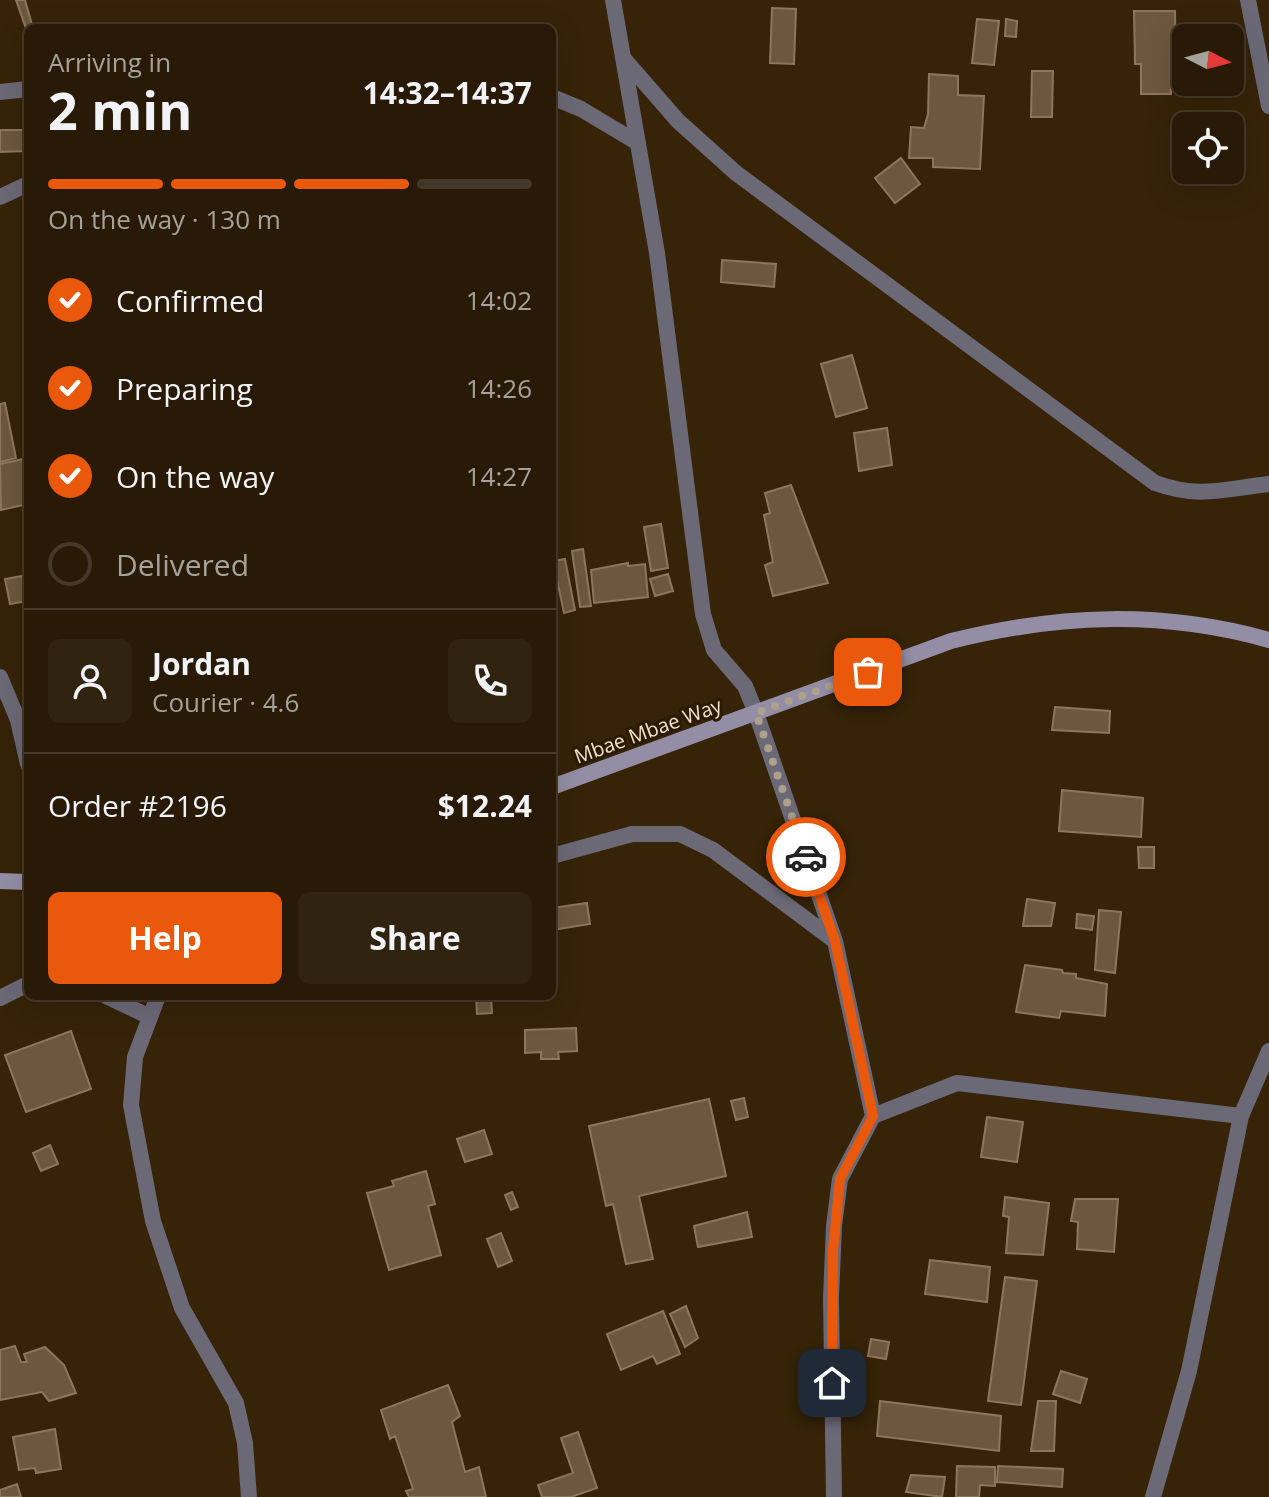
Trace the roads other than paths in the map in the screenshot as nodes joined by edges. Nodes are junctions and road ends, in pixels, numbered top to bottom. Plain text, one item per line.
1 (613, 0) edge
2 (1248, 0) edge
3 (623, 58) junction
4 (24, 89) edge
5 (0, 92) edge
6 (556, 99) edge
7 (1269, 106) edge
8 (638, 143) junction
9 (24, 186) edge
10 (0, 197) edge
11 (1269, 484) edge
12 (1269, 640) edge
13 (0, 677) edge
14 (756, 713) junction
15 (24, 746) edge
16 (556, 786) edge
17 (556, 855) edge
18 (0, 881) edge
19 (24, 882) edge
20 (835, 941) junction
21 (24, 986) edge
22 (0, 998) edge
23 (114, 1000) edge
24 (156, 1000) edge
25 (148, 1016) junction
26 (1269, 1051) edge
27 (873, 1116) junction
28 (1241, 1116) junction
29 (249, 1497) edge
30 (834, 1497) edge
31 (1153, 1497) edge

1 - 3 street
2 - 7 street
3 - 8 street
3 - 11 street
4 - 5 street
6 - 8 street
8 - 14 street
9 - 10 street
12 - 14 street, Mbae Mbae Way
13 - 15 street
14 - 16 street, Mbae Mbae Way
14 - 20 street
17 - 20 street
18 - 19 street
20 - 27 street
21 - 22 street
23 - 25 street
24 - 25 street
25 - 29 street
26 - 28 street
27 - 28 street
27 - 30 street
28 - 31 street

